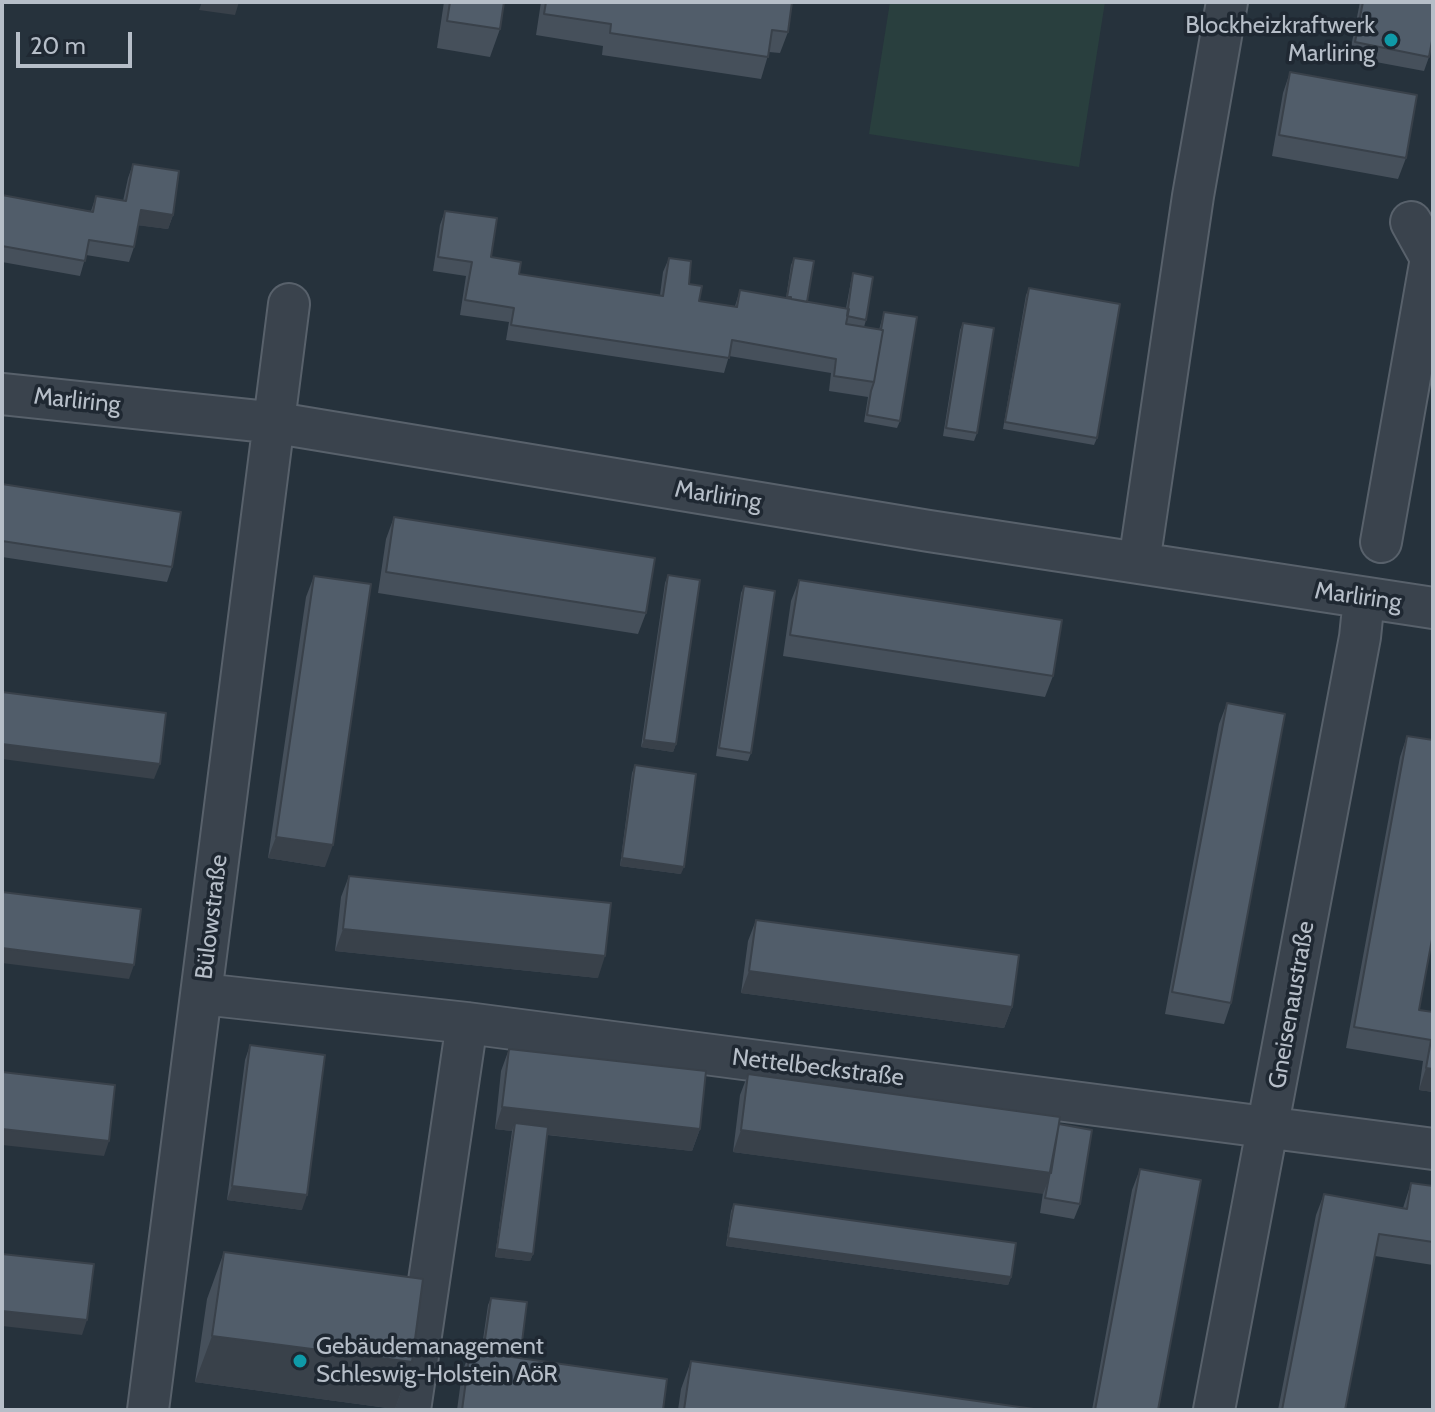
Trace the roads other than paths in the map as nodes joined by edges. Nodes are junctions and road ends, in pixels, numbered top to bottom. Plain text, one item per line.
1 (1227, 2) edge
2 (1411, 222) dead end
3 (289, 304) dead end
4 (2, 394) edge
5 (277, 423) junction
6 (1381, 542) dead end
7 (1139, 563) junction
8 (1364, 598) junction
9 (1433, 608) edge
10 (202, 994) junction
11 (467, 1023) junction
12 (1270, 1126) junction
13 (1433, 1149) edge
14 (148, 1410) edge
15 (410, 1410) edge
16 (1214, 1410) edge

1 - 7 street
2 - 6 street
3 - 5 street, Bülowstraße
4 - 5 street, Marliring
5 - 7 street, Marliring
5 - 10 street, Bülowstraße
7 - 8 street, Marliring
8 - 9 street, Marliring
8 - 12 street, Gneisenaustraße
10 - 11 street, Nettelbeckstraße
10 - 14 street, Bülowstraße
11 - 12 street, Nettelbeckstraße
11 - 15 street
12 - 13 street, Nettelbeckstraße
12 - 16 street, Gneisenaustraße

